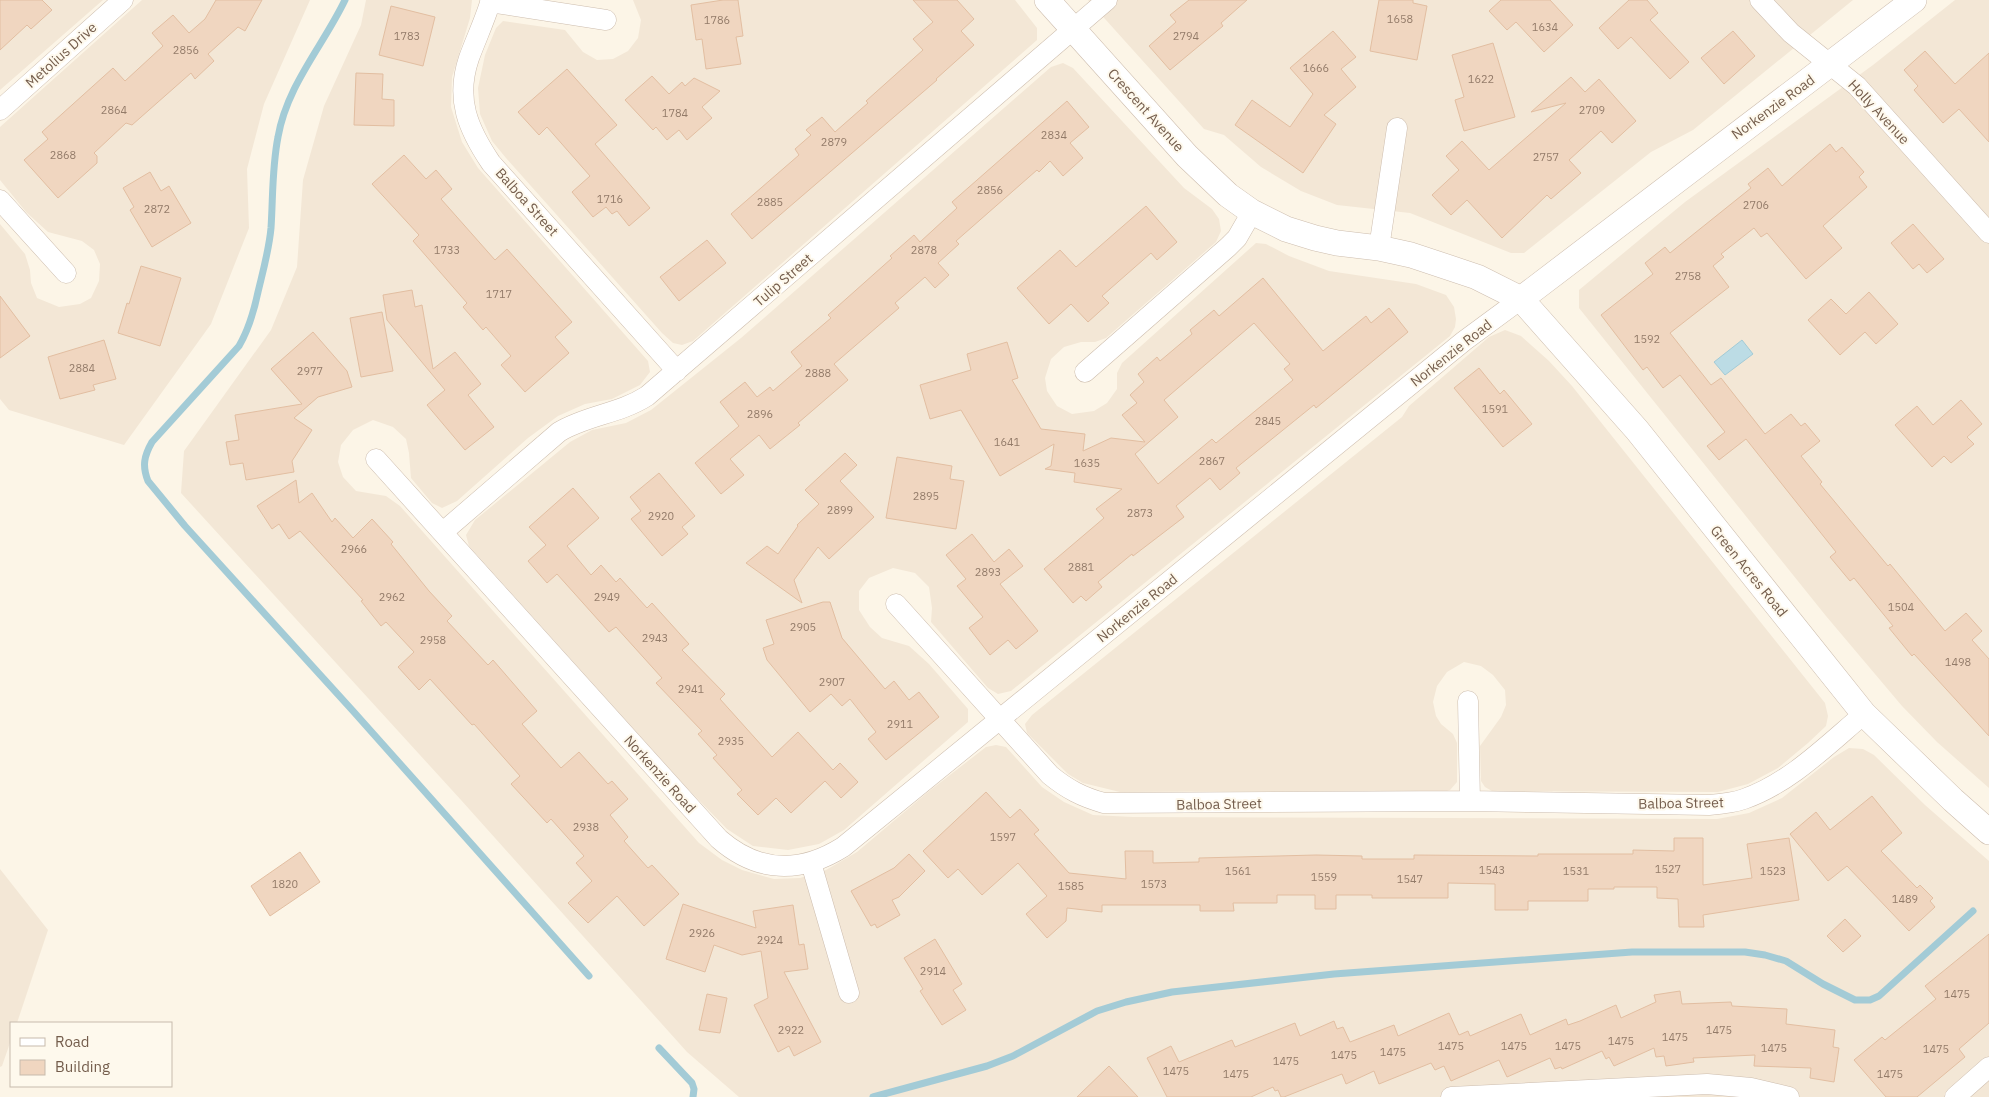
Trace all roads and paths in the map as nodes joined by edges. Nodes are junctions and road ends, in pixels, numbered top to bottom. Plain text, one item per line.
1 (123, 0) edge
2 (1047, 0) edge
3 (1107, 0) edge
4 (1760, 0) edge
5 (1914, 0) edge
6 (490, 1) edge
7 (606, 20) dead end
8 (1074, 29) junction
9 (1831, 64) junction
10 (0, 110) edge
11 (1397, 128) dead end
12 (0, 200) edge
13 (1252, 212) junction
14 (1989, 233) edge
15 (1379, 248) junction
16 (66, 273) dead end
17 (1521, 299) junction
18 (677, 370) junction
19 (1085, 372) dead end
20 (376, 459) dead end
21 (442, 532) junction
22 (896, 604) dead end
23 (1468, 701) dead end
24 (1864, 714) junction
25 (1000, 720) junction
26 (1470, 801) junction
27 (1989, 832) edge
28 (811, 863) junction
29 (849, 993) dead end
30 (1989, 1067) edge
31 (1451, 1097) edge
32 (1789, 1097) edge
33 (1956, 1097) edge

1 - 10 street, Metolius Drive
2 - 8 street, Crescent Avenue
3 - 8 street, Tulip Street
4 - 9 street, Holly Avenue
5 - 9 street, Norkenzie Road
6 - 7 street, Balboa Street
6 - 18 street, Balboa Street
8 - 13 street, Crescent Avenue
8 - 18 street, Tulip Street
9 - 14 street, Holly Avenue
9 - 17 street, Norkenzie Road
11 - 15 street
12 - 16 street
13 - 15 street, Crescent Avenue
13 - 19 street
15 - 17 street, Crescent Avenue
17 - 24 street, Green Acres Road
17 - 25 street, Norkenzie Road
18 - 21 street, Tulip Street
20 - 21 street, Norkenzie Road
21 - 28 street, Norkenzie Road
22 - 25 street
23 - 26 street
24 - 26 street, Balboa Street
24 - 27 street, Green Acres Road
25 - 26 street, Balboa Street
25 - 28 street, Norkenzie Road
28 - 29 street
30 - 33 street
31 - 32 street

